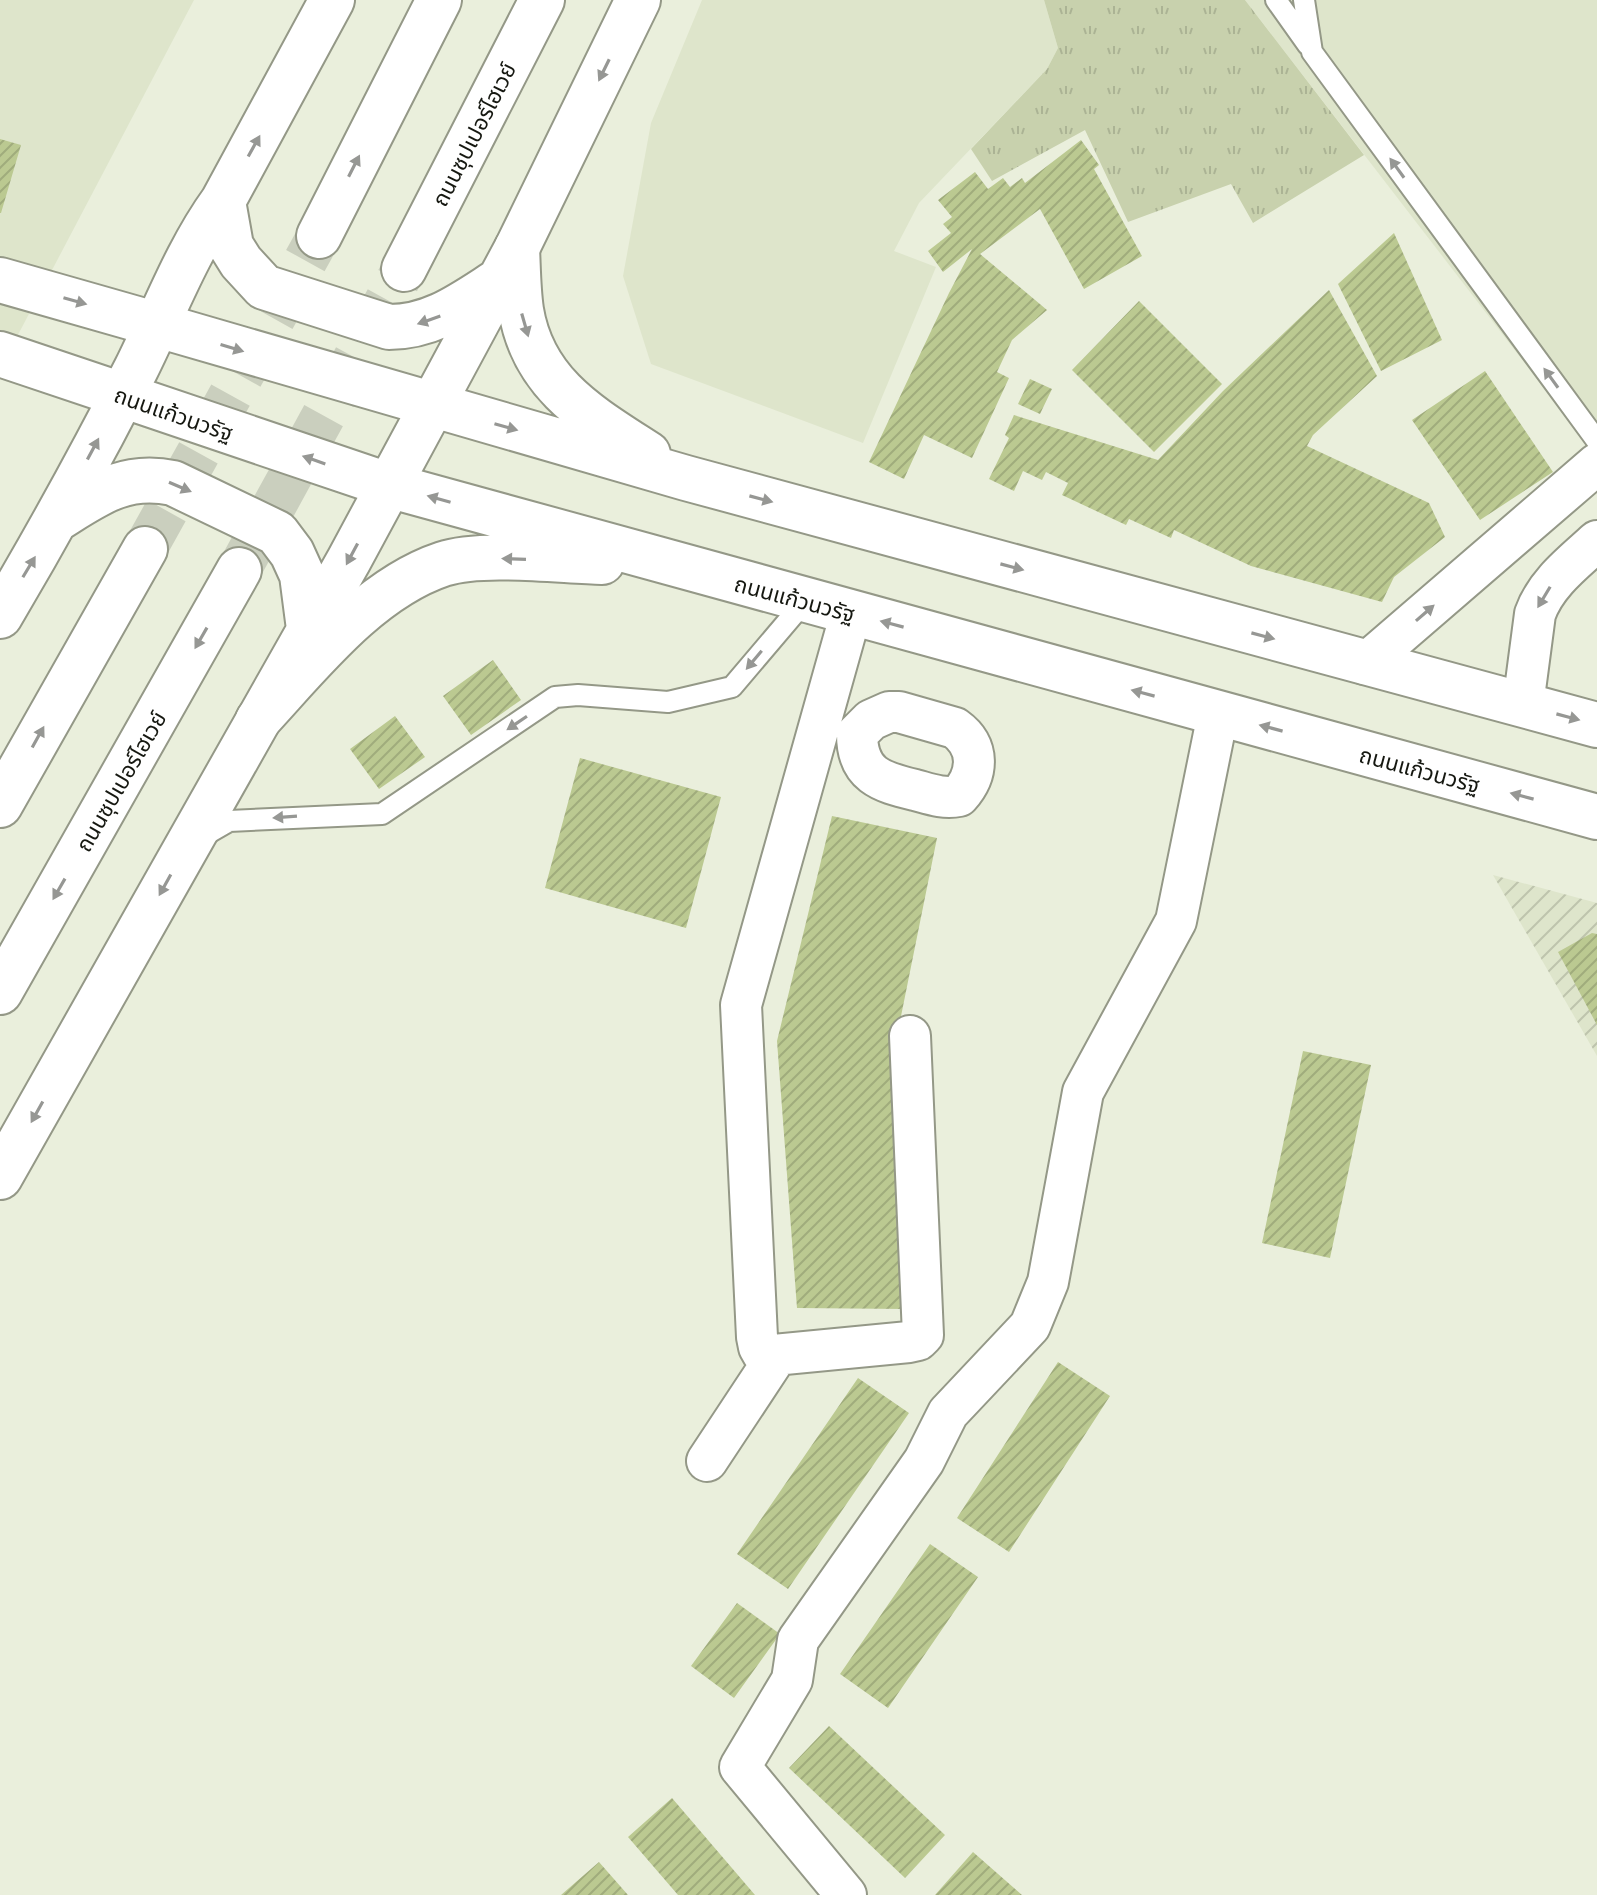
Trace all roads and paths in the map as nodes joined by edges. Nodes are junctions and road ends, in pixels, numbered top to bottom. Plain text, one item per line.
1 (332, 0) edge
2 (439, 0) edge
3 (542, 0) edge
4 (638, 0) edge
5 (1276, 0) edge
6 (1304, 0) edge
7 (1312, 52) junction
8 (223, 201) junction
9 (319, 236) tunnel mouth
10 (507, 265) junction
11 (404, 269) tunnel mouth
12 (0, 280) edge
13 (158, 325) junction
14 (0, 354) edge
15 (122, 395) junction
16 (431, 406) junction
17 (1597, 441) edge
18 (1597, 464) edge
19 (686, 478) junction
20 (388, 485) junction
21 (57, 519) junction
22 (1597, 541) edge
23 (145, 549) tunnel mouth
24 (676, 565) junction
25 (239, 570) tunnel mouth
26 (805, 601) junction
27 (851, 613) junction
28 (0, 616) edge
29 (309, 629) junction
30 (1365, 664) junction
31 (1523, 705) junction
32 (1218, 714) junction
33 (258, 720) junction
34 (1597, 725) edge
35 (0, 805) edge
36 (1597, 817) edge
37 (187, 845) junction
38 (0, 992) edge
39 (910, 1036) dead end
40 (0, 1177) edge
41 (777, 1355) junction
42 (707, 1461) dead end
43 (846, 1895) edge

8 -> 1 main road
9 -> 2 main road
3 - 11 main road, ถนนซุปเปอร์ไฮเวย์
4 -> 10 main road
5 - 7 lane
6 - 7 lane
17 -> 7 lane
10 -> 8 main road
8 - 13 main road
10 - 16 main road
10 -> 19 main road
12 -> 13 main road
13 - 15 main road
13 -> 16 main road
14 - 15 main road, ถนนแก้วนวรัฐ
20 -> 15 main road, ถนนแก้วนวรัฐ
21 -> 15 main road
16 -> 19 main road
16 - 20 main road
30 -> 18 street
19 -> 30 main road
24 -> 20 main road, ถนนแก้วนวรัฐ
20 -> 29 main road
28 -> 21 main road
21 -> 29 main road
22 -> 31 street
35 -> 23 main road
24 - 26 main road, ถนนแก้วนวรัฐ
24 -> 33 main road
25 -> 38 main road, ถนนซุปเปอร์ไฮเวย์
26 - 27 main road, ถนนแก้วนวรัฐ
26 -> 37 lane
32 -> 27 main road, ถนนแก้วนวรัฐ
27 - 41 street
29 - 33 main road
30 - 31 main road
31 -> 34 main road
36 -> 32 main road, ถนนแก้วนวรัฐ
32 - 43 street
33 - 37 main road
37 -> 40 main road
39 - 41 street
41 - 42 street

